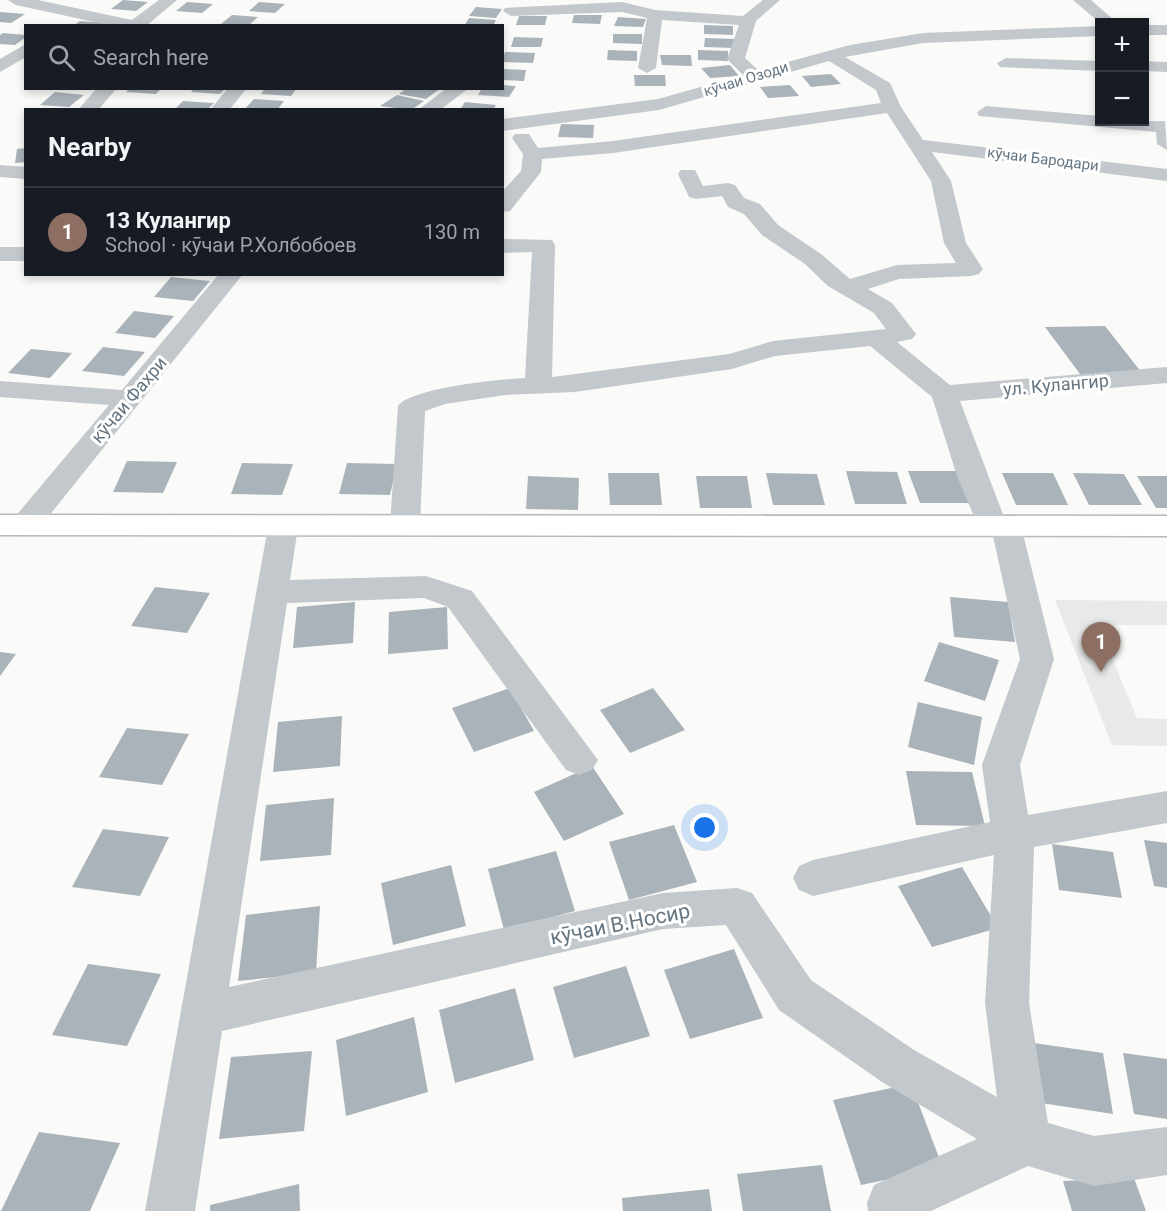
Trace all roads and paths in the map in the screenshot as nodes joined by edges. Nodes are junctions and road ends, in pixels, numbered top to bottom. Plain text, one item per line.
1 (16, 0) edge
2 (169, 0) edge
3 (772, 0) edge
4 (1081, 0) edge
5 (622, 3) edge
6 (0, 5) edge
7 (512, 5) edge
8 (79, 12) junction
9 (655, 15) junction
10 (1103, 18) edge
11 (748, 21) junction
12 (60, 24) edge
13 (133, 24) edge
14 (138, 24) edge
15 (504, 24) edge
16 (1149, 30) edge
17 (1167, 30) edge
18 (1095, 31) edge
19 (989, 34) junction
20 (24, 50) edge
21 (830, 55) junction
22 (1006, 63) junction
23 (1095, 66) edge
24 (1149, 66) edge
25 (0, 67) edge
26 (1167, 67) edge
27 (647, 68) dead end
28 (755, 77) junction
29 (106, 90) edge
30 (236, 90) edge
31 (457, 90) edge
32 (892, 107) junction
33 (89, 108) edge
34 (221, 108) edge
35 (430, 108) edge
36 (986, 112) dead end
37 (1036, 115) junction
38 (513, 125) edge
39 (1167, 144) edge
40 (919, 145) junction
41 (533, 154) junction
42 (0, 171) edge
43 (24, 173) edge
44 (688, 174) dead end
45 (1167, 175) edge
46 (504, 205) edge
47 (504, 246) edge
48 (0, 254) edge
49 (24, 254) edge
50 (230, 276) edge
51 (847, 288) junction
52 (876, 338) junction
53 (1167, 375) edge
54 (538, 386) junction
55 (0, 389) edge
56 (944, 394) junction
57 (130, 399) junction
58 (12, 525) edge
59 (405, 525) junction
60 (1000, 526) junction
61 (1167, 526) edge
62 (283, 527) junction
63 (272, 592) junction
64 (579, 760) dead end
65 (1167, 807) edge
66 (1012, 834) junction
67 (813, 878) dead end
68 (203, 1014) junction
69 (1027, 1142) junction
70 (1167, 1151) edge
71 (170, 1211) edge
72 (893, 1211) edge

1 - 6 street
1 - 8 street
2 - 14 street
3 - 11 street
4 - 10 street
5 - 7 street
5 - 9 street
7 - 15 street
8 - 12 street
8 - 13 street
9 - 11 street
9 - 27 street
11 - 28 street
16 - 17 street
18 - 19 street, кӯчаи Озоди
19 - 21 street, кӯчаи Озоди
19 - 22 street
20 - 25 street
21 - 28 street, кӯчаи Озоди
21 - 32 street
22 - 23 street
22 - 37 street
24 - 26 street
28 - 38 street, кӯчаи Озоди
29 - 33 street
30 - 34 street
31 - 35 street
32 - 40 street
32 - 41 street
36 - 37 street
37 - 39 street
38 - 41 street
40 - 45 street, кӯчаи Бародари
40 - 51 street
41 - 46 street
42 - 43 street
44 - 51 street
47 - 54 street
48 - 49 street
50 - 57 street, кӯчаи Фахри
51 - 52 street
52 - 54 street
52 - 56 street
53 - 56 street, ул. Кулангир
54 - 59 street
55 - 57 street
56 - 60 street
57 - 58 street, кӯчаи Фахри
58 - 62 main road
59 - 60 main road
59 - 62 main road
60 - 61 main road
60 - 66 street
62 - 63 street
63 - 64 street
63 - 68 street
65 - 66 street
66 - 67 street
66 - 69 street
68 - 69 street, кӯчаи В.Носир
68 - 71 street
69 - 70 street
69 - 72 street

